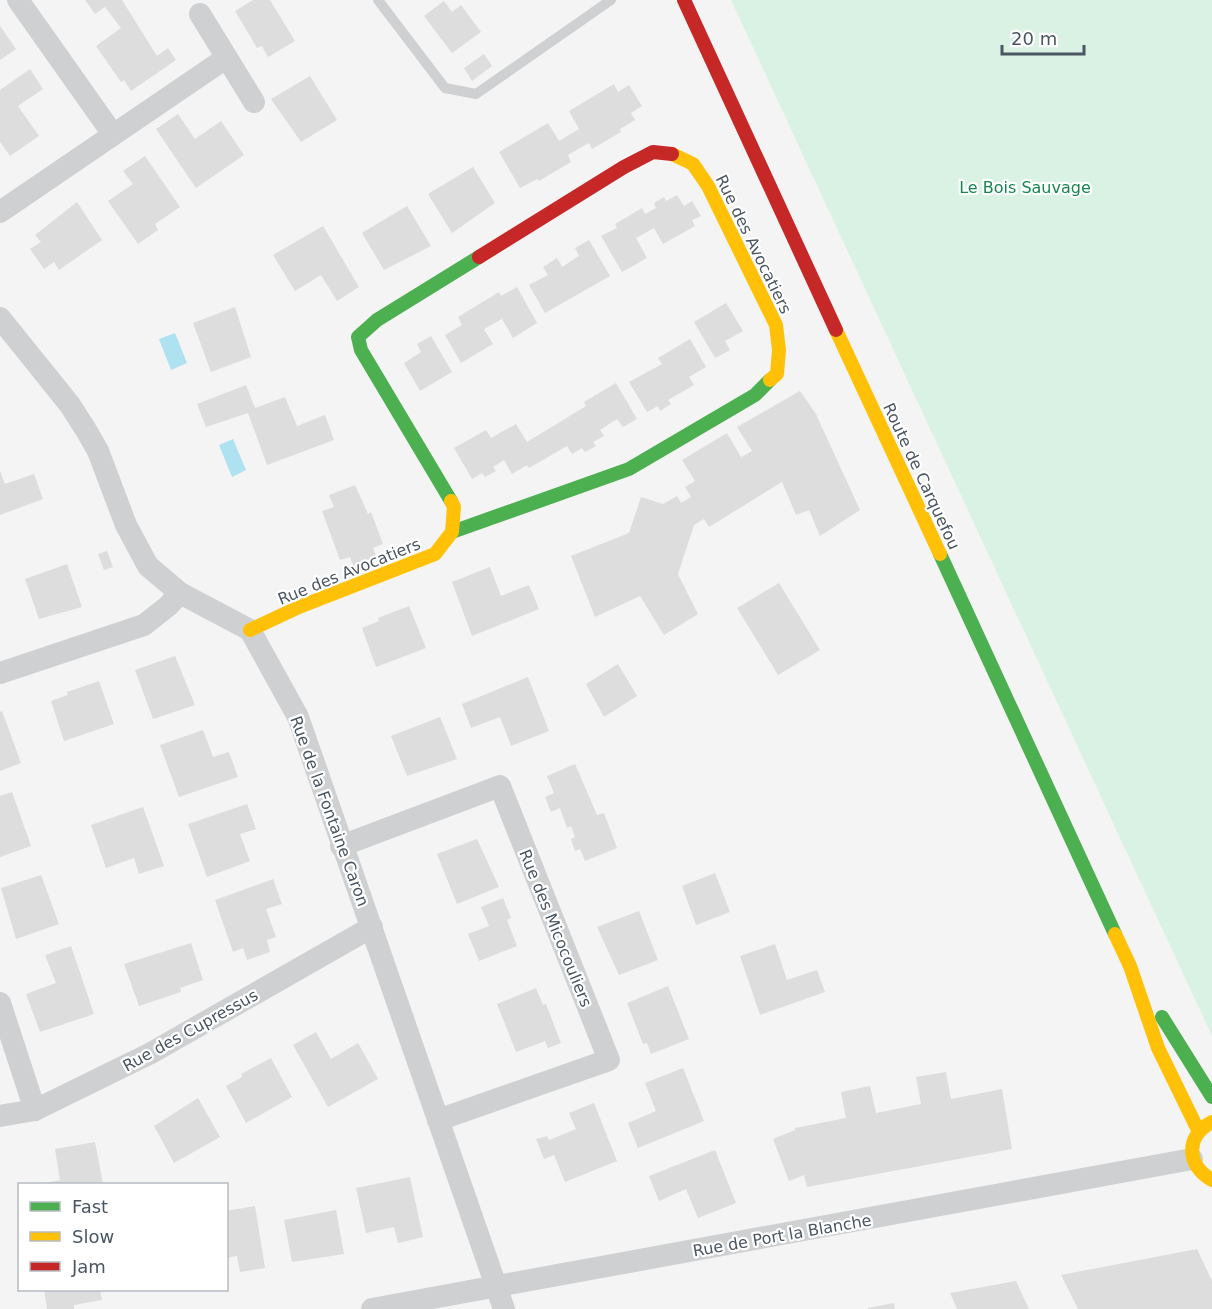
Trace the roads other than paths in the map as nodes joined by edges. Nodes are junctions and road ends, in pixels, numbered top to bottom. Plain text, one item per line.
1 (18, 0) edge
2 (378, 0) edge
3 (611, 0) edge
4 (684, 0) edge
5 (200, 14) dead end
6 (226, 58) junction
7 (254, 102) dead end
8 (112, 133) junction
9 (0, 212) edge
10 (0, 318) edge
11 (452, 532) junction
12 (180, 593) junction
13 (250, 630) junction
14 (0, 673) edge
15 (341, 846) junction
16 (372, 927) junction
17 (1130, 966) junction
18 (0, 1003) edge
19 (1212, 1096) edge
20 (35, 1110) junction
21 (0, 1116) edge
22 (438, 1120) junction
23 (1212, 1122) edge
24 (1198, 1130) junction
25 (1192, 1159) junction
26 (1212, 1180) edge
27 (496, 1286) junction
28 (372, 1309) edge
29 (504, 1309) edge

1 - 8 street
2 - 3 lane
4 - 17 main road, Route de Carquefou
5 - 6 street
6 - 7 street
6 - 8 street
8 - 9 street
10 - 12 street
11 - 11 main road, Rue des Avocatiers
11 - 13 main road, Rue des Avocatiers
12 - 13 street
12 - 14 street
13 - 15 street, Rue de la Fontaine Caron
15 - 16 street, Rue de la Fontaine Caron
15 - 22 street, Rue des Micocouliers
16 - 20 street, Rue des Cupressus
16 - 22 street, Rue de la Fontaine Caron
17 - 19 main road, Route de Carquefou
17 - 24 main road, Route de Carquefou
18 - 20 street
20 - 21 street, Rue des Cupressus
22 - 27 street, Rue de la Fontaine Caron
23 - 24 main road
24 - 25 main road
25 - 26 main road
25 - 27 street, Rue de Port la Blanche
27 - 28 street, Rue de Port la Blanche
27 - 29 street, Rue de la Fontaine Caron

